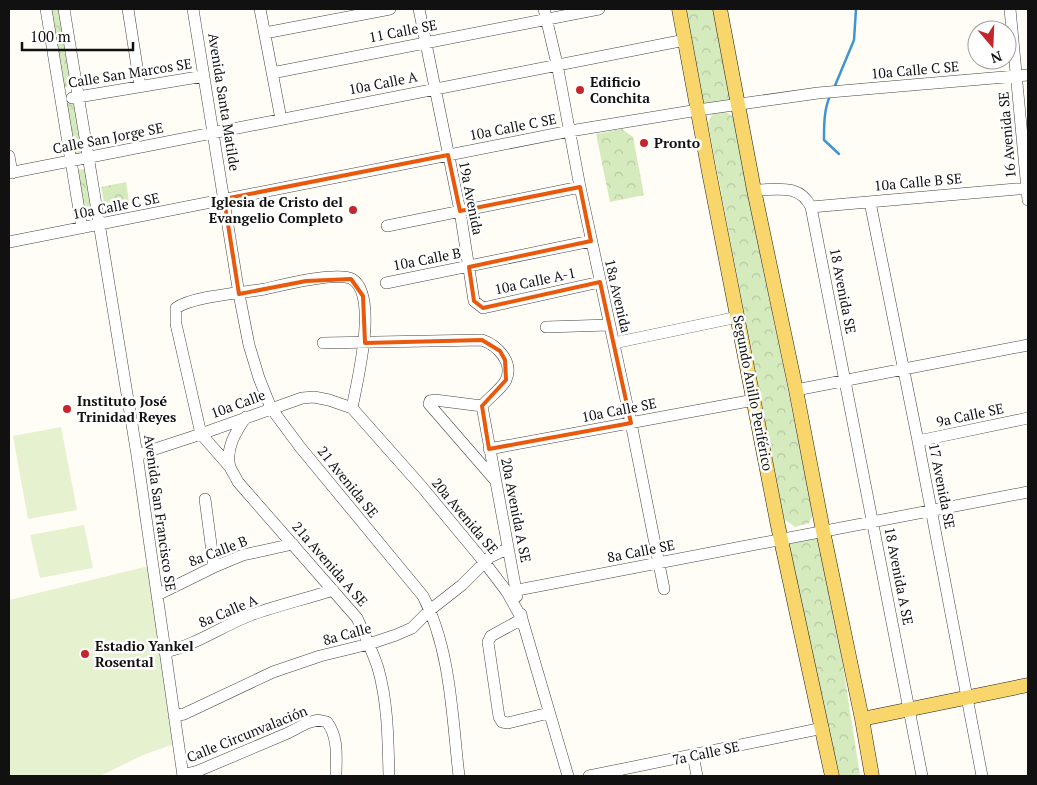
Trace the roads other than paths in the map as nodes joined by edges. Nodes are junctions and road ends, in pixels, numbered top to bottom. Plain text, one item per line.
1 (46, 9) edge
2 (64, 9) edge
3 (128, 9) edge
4 (193, 9) edge
5 (260, 9) edge
6 (390, 9) edge
7 (419, 9) edge
8 (598, 9) edge
9 (679, 9) edge
10 (720, 9) edge
11 (1010, 9) edge
12 (545, 14) edge
13 (265, 33) junction
14 (685, 40) junction
15 (425, 42) junction
16 (557, 64) junction
17 (272, 73) junction
18 (1023, 75) edge
19 (204, 76) junction
20 (140, 86) junction
21 (434, 89) junction
22 (78, 97) junction
23 (61, 100) junction
24 (737, 104) junction
25 (698, 110) junction
26 (281, 119) junction
27 (570, 131) junction
28 (214, 132) junction
29 (448, 155) junction
30 (9, 156) edge
31 (88, 158) junction
32 (71, 161) junction
33 (10, 173) edge
34 (580, 187) junction
35 (1028, 188) edge
36 (754, 190) junction
37 (224, 199) junction
38 (1028, 200) edge
39 (870, 202) junction
40 (811, 207) junction
41 (460, 211) junction
42 (99, 225) junction
43 (387, 226) dead end
44 (82, 228) junction
45 (591, 241) junction
46 (9, 242) edge
47 (469, 267) junction
48 (600, 282) junction
49 (386, 283) dead end
50 (239, 294) junction
51 (478, 305) joint
52 (738, 317) junction
53 (609, 325) junction
54 (546, 327) dead end
55 (323, 343) dead end
56 (364, 343) junction
57 (614, 343) junction
58 (1028, 345) edge
59 (904, 368) junction
60 (845, 381) junction
61 (796, 390) junction
62 (754, 400) junction
63 (482, 406) junction
64 (271, 408) junction
65 (352, 408) junction
66 (246, 418) junction
67 (1028, 418) edge
68 (631, 423) junction
69 (201, 434) junction
70 (918, 441) junction
71 (489, 449) junction
72 (136, 455) junction
73 (230, 467) junction
74 (495, 481) junction
75 (1028, 492) edge
76 (205, 499) dead end
77 (931, 510) junction
78 (874, 522) junction
79 (823, 531) junction
80 (782, 539) junction
81 (293, 544) junction
82 (507, 549) junction
83 (485, 563) junction
84 (659, 563) junction
85 (214, 567) junction
86 (664, 589) dead end
87 (333, 590) junction
88 (511, 591) junction
89 (157, 595) junction
90 (430, 610) junction
91 (522, 620) junction
92 (369, 644) junction
93 (165, 652) junction
94 (1028, 685) edge
95 (967, 698) junction
96 (910, 709) junction
97 (549, 712) junction
98 (174, 716) junction
99 (862, 719) junction
100 (823, 728) junction
101 (692, 756) junction
102 (183, 776) edge
103 (336, 776) edge
104 (389, 776) edge
105 (459, 776) edge
106 (568, 776) edge
107 (589, 776) edge
108 (697, 776) edge
109 (832, 776) edge
110 (872, 776) edge
111 (922, 776) edge
112 (982, 776) edge

1 - 23 street
2 - 22 street, Avenida San Francisco SE
3 - 20 street
4 - 19 street, Avenida Santa Matilde
5 - 13 street
6 - 13 street
7 - 15 street, 19a Avenida
8 - 12 street, 11 Calle SE
9 - 14 main road, Segundo Anillo Periférico
10 - 24 main road
11 - 18 street, 16 Avenida SE
12 - 15 street, 11 Calle SE
12 - 16 street, 18a Avenida
13 - 17 street
14 - 16 street, 10a Calle A
14 - 25 main road, Segundo Anillo Periférico
15 - 17 street, 11 Calle SE
15 - 21 street, 19a Avenida
16 - 21 street, 10a Calle A
16 - 27 street, 18a Avenida
17 - 26 street
18 - 24 street, 10a Calle C SE
18 - 35 street, 16 Avenida SE
19 - 20 street, Calle San Marcos SE
19 - 28 street, Avenida Santa Matilde
20 - 22 street, Calle San Marcos SE
21 - 26 street, 10a Calle A
21 - 29 street, 19a Avenida
22 - 23 street, Calle San Marcos SE
22 - 31 street, Avenida San Francisco SE
23 - 32 street
24 - 25 street, 10a Calle C SE
24 - 36 main road
25 - 27 street, 10a Calle C SE
25 - 52 main road, Segundo Anillo Periférico
26 - 28 street, 10a Calle A
27 - 29 street, 10a Calle C SE
27 - 34 street, 18a Avenida
28 - 31 street, Calle San Jorge SE
28 - 37 street, Avenida Santa Matilde
29 - 37 street, 10a Calle C SE
29 - 41 street, 19a Avenida
30 - 33 street
31 - 32 street, Calle San Jorge SE
31 - 42 street, Avenida San Francisco SE
32 - 33 street, Calle San Jorge SE
32 - 44 street
34 - 41 street
34 - 45 street, 18a Avenida
35 - 38 street, 16 Avenida SE
35 - 39 street, 10a Calle B SE
36 - 40 street
36 - 61 main road
37 - 42 street, 10a Calle C SE
37 - 50 street, 21 Avenida SE
39 - 40 street, 10a Calle B SE
39 - 59 street, 17 Avenida SE
40 - 60 street, 18 Avenida SE
41 - 43 street
41 - 47 street, 19a Avenida
42 - 44 street, 10a Calle C SE
42 - 72 street, Avenida San Francisco SE
44 - 46 street, 10a Calle C SE
45 - 47 street, 10a Calle B
45 - 48 street, 18a Avenida
47 - 49 street, 10a Calle B
47 - 51 street, 19a Avenida
48 - 51 street, 10a Calle A-1
48 - 53 street, 18a Avenida
50 - 56 street
50 - 64 street, 21 Avenida SE
50 - 69 street
52 - 57 street
52 - 62 main road, Segundo Anillo Periférico
53 - 54 street
53 - 57 street, 18a Avenida
55 - 56 street
56 - 63 street
56 - 65 street
57 - 68 street, 18a Avenida
58 - 59 street
59 - 60 street
59 - 70 street, 17 Avenida SE
60 - 61 street
60 - 78 street, 18 Avenida A SE
61 - 79 main road
62 - 68 street, 10a Calle SE
62 - 80 main road, Segundo Anillo Periférico
63 - 71 street, 20a Avenida A SE
63 - 74 street
64 - 65 street, 10a Calle
64 - 66 street, 10a Calle
64 - 90 street, 21 Avenida SE
65 - 83 street, 20a Avenida SE
66 - 69 street, 10a Calle
66 - 73 street
67 - 70 street, 9a Calle SE
68 - 71 street, 10a Calle SE
68 - 84 street, 18a Avenida
69 - 72 street, 10a Calle
69 - 73 street
70 - 77 street, 17 Avenida SE
71 - 74 street, 20a Avenida A SE
72 - 89 street, Avenida San Francisco SE
73 - 81 street, 21a Avenida A SE
74 - 82 street, 20a Avenida A SE
75 - 77 street
76 - 85 street
77 - 78 street
77 - 95 street, 17 Avenida SE
78 - 79 street
78 - 96 street, 18 Avenida A SE
79 - 80 street, 8a Calle SE
79 - 99 main road
80 - 84 street, 8a Calle SE
80 - 100 main road, Segundo Anillo Periférico
81 - 85 street, 8a Calle B
81 - 87 street, 21a Avenida A SE
82 - 83 street, 8a Calle
82 - 88 street, 20a Avenida A SE
83 - 88 street, 20a Avenida SE
83 - 90 street, 8a Calle
84 - 86 street, 18a Avenida
84 - 88 street, 8a Calle SE
85 - 89 street, 8a Calle B
87 - 92 street, 21a Avenida A SE
87 - 93 street, 8a Calle A
88 - 91 street, 20a Avenida SE
89 - 93 street, Avenida San Francisco SE
90 - 92 street, 8a Calle
90 - 105 street, 21 Avenida SE
91 - 97 street, 20a Avenida SE
91 - 97 street
92 - 98 street, 8a Calle
92 - 104 street, 21a Avenida A SE
93 - 98 street, Avenida San Francisco SE
94 - 95 main road
95 - 96 main road
95 - 112 street, 17 Avenida SE
96 - 99 main road
96 - 111 street, 18 Avenida A SE
97 - 106 street, 20a Avenida SE
98 - 102 street, Avenida San Francisco SE
99 - 110 main road
100 - 101 street, 7a Calle SE
100 - 109 main road, Segundo Anillo Periférico
101 - 107 street, 7a Calle SE
101 - 108 street
102 - 103 street, Calle Circunvalación

